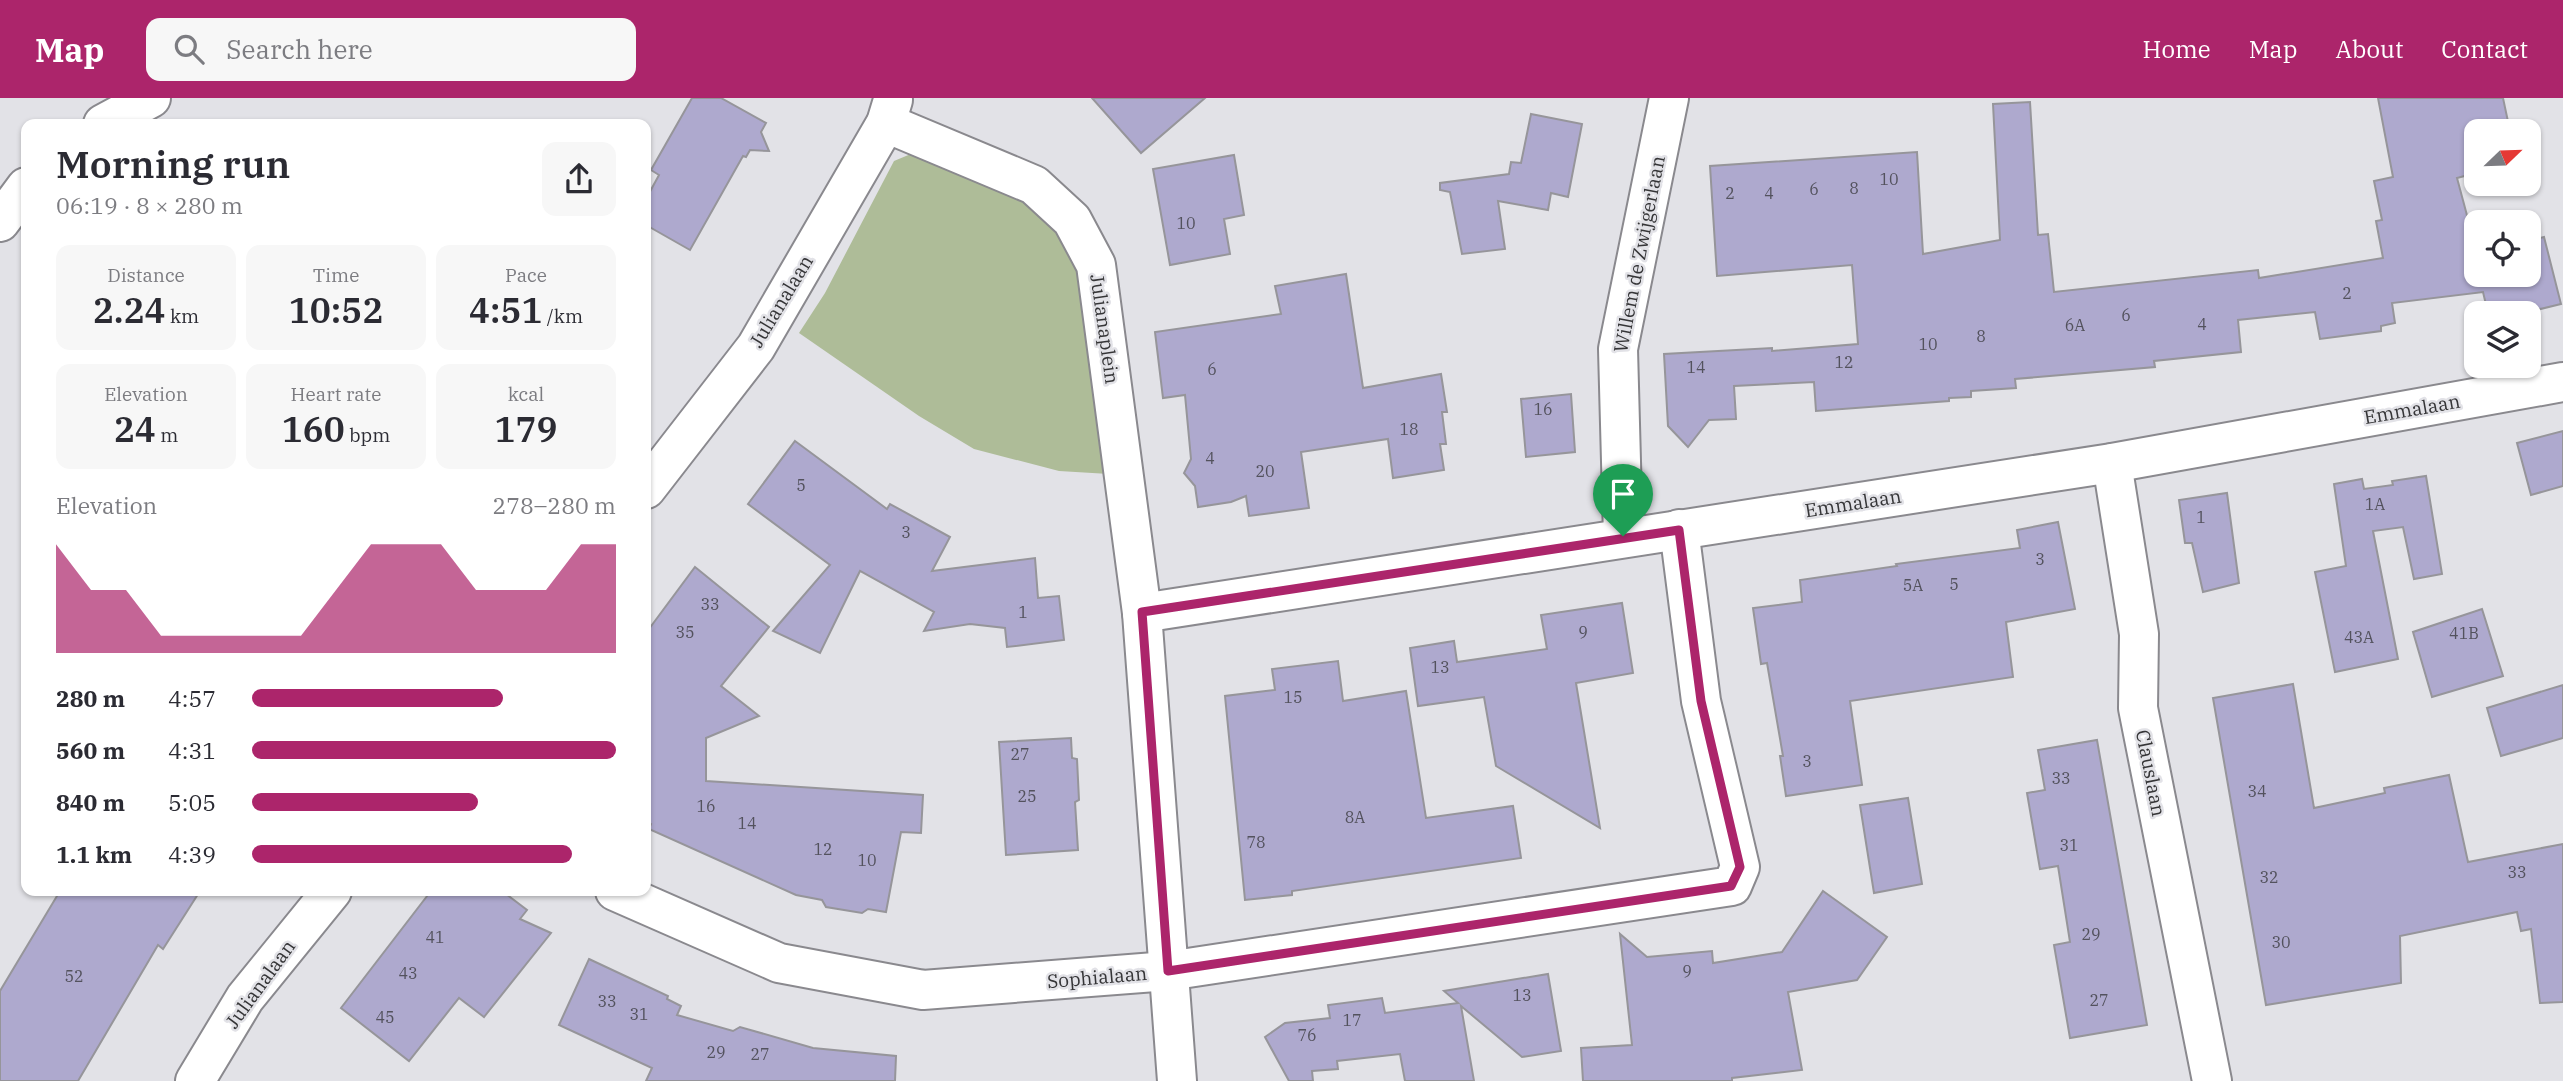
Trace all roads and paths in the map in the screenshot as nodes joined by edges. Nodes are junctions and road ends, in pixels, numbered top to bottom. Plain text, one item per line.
1 (151, 98) edge
2 (1669, 98) edge
3 (890, 111) edge
4 (112, 119) edge
5 (21, 194) edge
6 (0, 222) edge
7 (2563, 382) edge
8 (2112, 463) junction
9 (651, 482) edge
10 (1679, 530) junction
11 (1623, 536) junction
12 (1142, 612) junction
13 (328, 896) edge
14 (626, 896) edge
15 (1168, 971) junction
16 (195, 1081) edge
17 (1177, 1081) edge
18 (2212, 1081) edge

1 - 4 street
2 - 11 street, Willem de Zwijgerlaan
3 - 9 street, Julianalaan
3 - 12 street, Julianaplein
5 - 6 street
7 - 8 street, Emmalaan
8 - 10 street, Emmalaan
8 - 18 street, Clauslaan
10 - 11 street, Emmalaan
10 - 15 street, Sophialaan
11 - 12 street, Emmalaan
12 - 15 street, Julianaplein
13 - 16 street, Julianalaan
14 - 15 street, Sophialaan
15 - 17 street, Julianaplein

